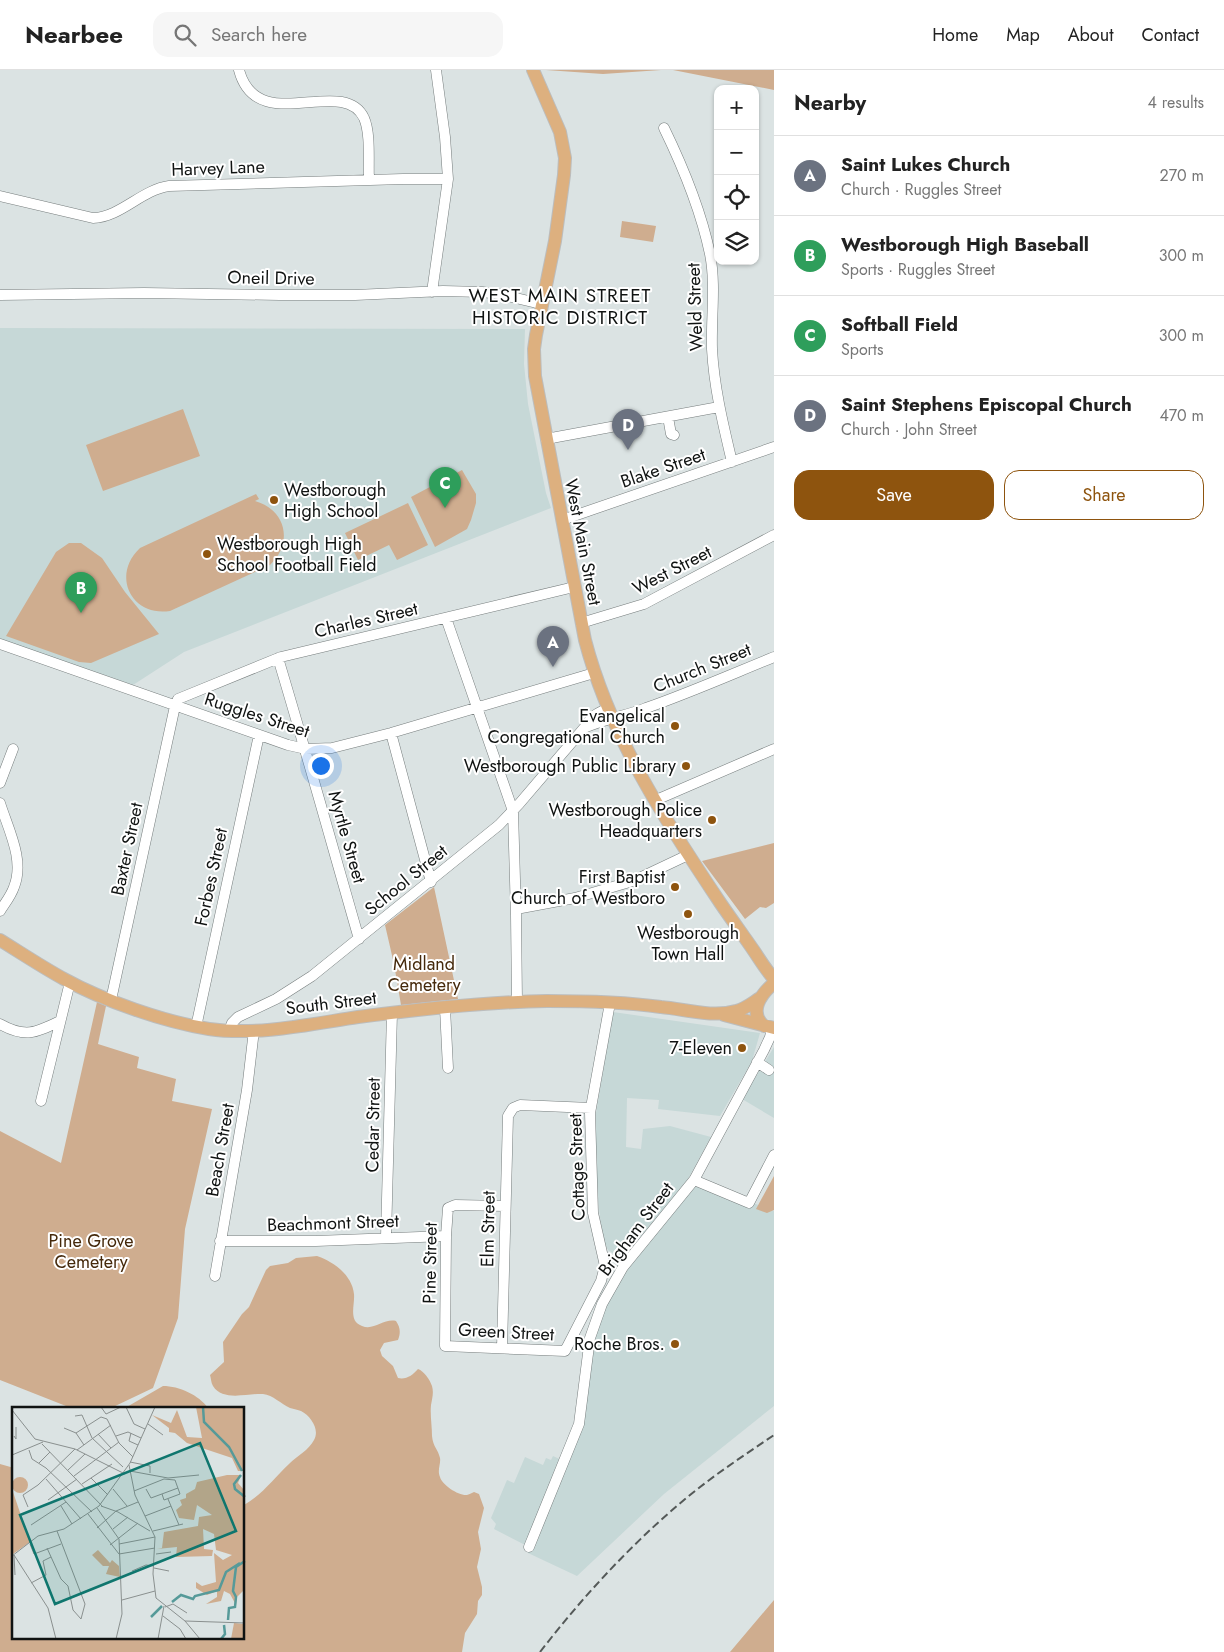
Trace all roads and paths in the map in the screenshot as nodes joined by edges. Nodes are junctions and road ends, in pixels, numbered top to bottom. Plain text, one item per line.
1 (240, 70) edge
2 (436, 70) edge
3 (533, 70) edge
4 (664, 128) dead end
5 (448, 179) junction
6 (369, 180) junction
7 (0, 196) edge
8 (432, 292) junction
9 (0, 295) edge
10 (541, 304) junction
11 (719, 407) junction
12 (668, 417) junction
13 (674, 435) dead end
14 (546, 439) junction
15 (774, 447) edge
16 (732, 462) junction
17 (562, 520) junction
18 (774, 535) edge
19 (574, 587) junction
20 (446, 618) junction
21 (581, 623) junction
22 (0, 644) edge
23 (774, 657) edge
24 (278, 658) junction
25 (594, 673) junction
26 (175, 706) junction
27 (477, 707) junction
28 (611, 714) junction
29 (391, 733) junction
30 (259, 735) junction
31 (12, 749) dead end
32 (306, 749) junction
33 (774, 750) edge
34 (0, 783) edge
35 (656, 800) junction
36 (0, 803) edge
37 (512, 811) junction
38 (688, 855) junction
39 (431, 882) junction
40 (516, 909) junction
41 (0, 911) edge
42 (359, 939) junction
43 (0, 940) edge
44 (774, 979) edge
45 (70, 982) junction
46 (765, 995) edge
47 (112, 1000) junction
48 (517, 1002) junction
49 (610, 1003) junction
50 (445, 1008) junction
51 (392, 1013) junction
52 (715, 1013) junction
53 (60, 1022) junction
54 (0, 1024) edge
55 (196, 1027) junction
56 (770, 1027) edge
57 (254, 1030) junction
58 (229, 1031) junction
59 (757, 1062) junction
60 (448, 1068) dead end
61 (769, 1070) dead end
62 (41, 1101) dead end
63 (590, 1108) junction
64 (774, 1154) edge
65 (694, 1180) junction
66 (505, 1206) junction
67 (446, 1236) junction
68 (386, 1237) junction
69 (220, 1241) junction
70 (215, 1276) dead end
71 (445, 1346) joint
72 (502, 1348) junction
73 (565, 1351) joint
74 (529, 1547) dead end

1 - 6 street
2 - 5 street
3 - 10 main road, West Main Street
4 - 11 street, Weld Street
5 - 6 street, Harvey Lane
5 - 8 street
6 - 7 street, Harvey Lane
8 - 9 street, Oneil Drive
8 - 10 street, Oneil Drive
10 - 14 main road, West Main Street
11 - 12 street
11 - 16 street, Weld Street
12 - 13 street
12 - 14 street
14 - 17 main road, West Main Street
15 - 16 street, Blake Street
16 - 17 street, Blake Street
17 - 19 main road, West Main Street
18 - 21 street, West Street
19 - 20 street, Charles Street
19 - 21 main road, West Main Street
20 - 24 street, Charles Street
20 - 27 street
21 - 25 main road, West Main Street
22 - 26 street, Ruggles Street
23 - 28 street, Church Street
24 - 26 street, Charles Street
24 - 32 street, Myrtle Street
25 - 27 street, Ruggles Street
25 - 28 main road, West Main Street
26 - 30 street, Ruggles Street
26 - 47 street, Baxter Street
27 - 29 street, Ruggles Street
27 - 37 street
28 - 35 main road, West Main Street
28 - 37 street, School Street
29 - 32 street, Ruggles Street
29 - 39 street
30 - 32 street, Ruggles Street
30 - 55 street, Forbes Street
31 - 34 street
32 - 42 street, Myrtle Street
33 - 35 street
35 - 38 main road, West Main Street
36 - 41 street
37 - 39 street, School Street
37 - 40 street
38 - 40 street
38 - 44 main road, West Main Street
39 - 42 street, School Street
40 - 48 street
42 - 58 street, School Street
43 - 45 main road, South Street
44 - 46 main road, South Street
45 - 47 main road, South Street
45 - 53 street
46 - 52 main road, South Street
46 - 56 main road
47 - 55 main road, South Street
48 - 49 main road, South Street
48 - 50 main road, South Street
49 - 52 main road, South Street
49 - 63 street, Cottage Street
50 - 51 main road, South Street
50 - 60 street
51 - 57 main road, South Street
51 - 68 street, Cedar Street
52 - 56 main road, South Street
53 - 54 street
53 - 62 street
55 - 58 main road, South Street
56 - 59 street, Brigham Street
57 - 58 main road, South Street
57 - 69 street, Beach Street
59 - 61 street
59 - 65 street, Brigham Street
63 - 66 street, Elm Street
63 - 73 street, Cottage Street
64 - 65 street
65 - 74 street, Brigham Street
66 - 67 street, Pine Street
66 - 72 street, Elm Street
67 - 68 street, Beachmont Street
67 - 71 street, Pine Street
68 - 69 street, Beachmont Street
69 - 70 street, Beach Street
71 - 72 street, Green Street
72 - 73 street, Green Street

